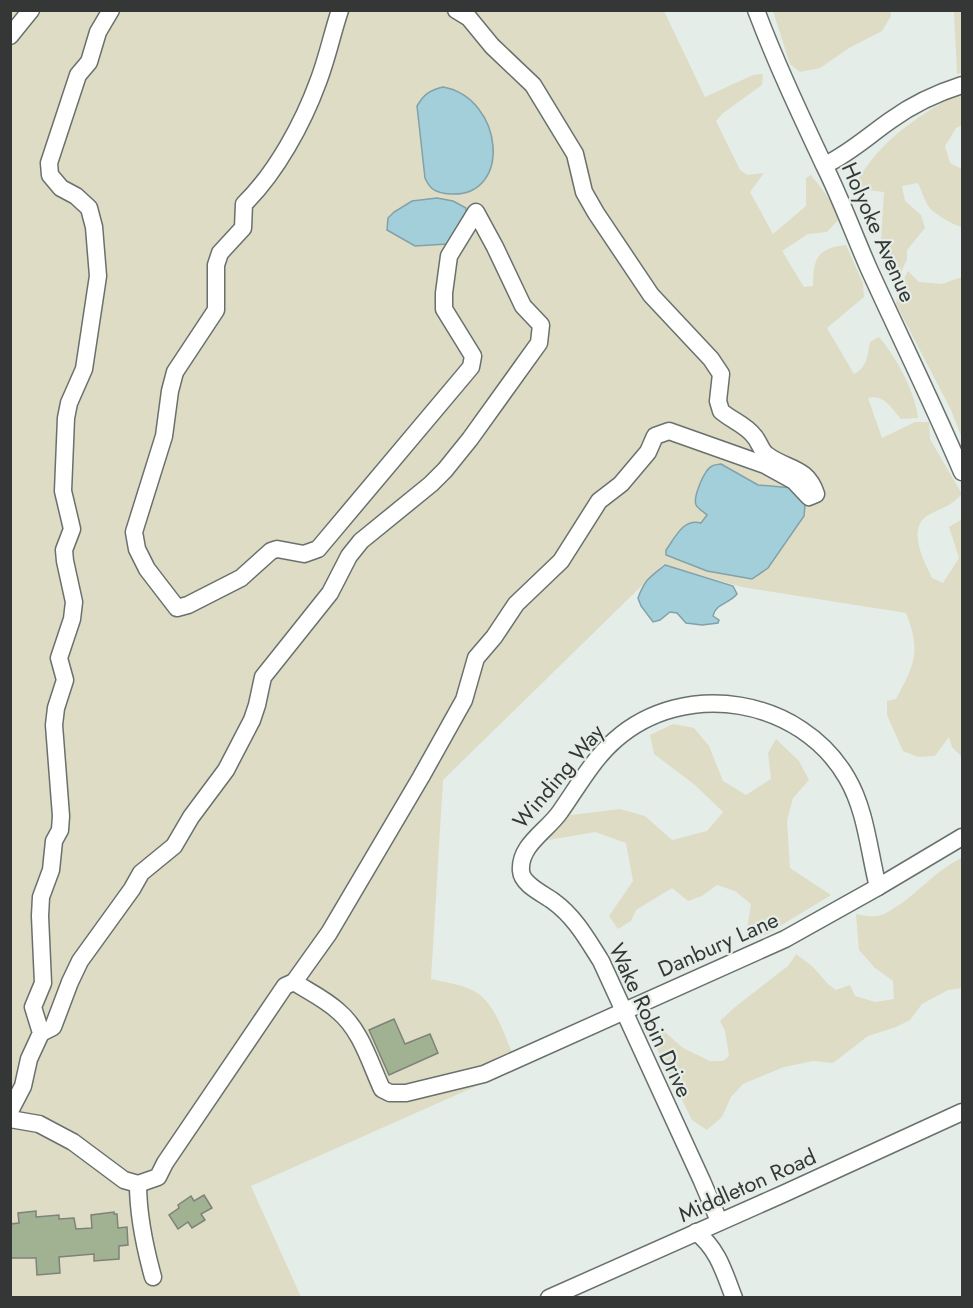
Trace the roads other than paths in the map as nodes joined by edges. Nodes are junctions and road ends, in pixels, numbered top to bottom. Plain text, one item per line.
1 (31, 10) edge
2 (111, 10) edge
3 (340, 10) edge
4 (456, 10) edge
5 (756, 10) edge
6 (10, 36) edge
7 (963, 85) edge
8 (825, 165) junction
9 (963, 472) edge
10 (963, 837) edge
11 (522, 858) joint
12 (878, 887) junction
13 (294, 982) junction
14 (622, 1012) junction
15 (41, 1033) junction
16 (23, 1086) junction
17 (10, 1111) edge
18 (963, 1112) edge
19 (19, 1120) edge
20 (138, 1184) junction
21 (719, 1221) junction
22 (696, 1232) junction
23 (153, 1277) dead end
24 (549, 1298) edge
25 (734, 1298) edge

1 - 6 street
2 - 15 street
3 - 15 street
4 - 13 street
5 - 8 street, Holyoke Avenue
7 - 8 street
8 - 9 street, Holyoke Avenue
10 - 12 street, Danbury Lane
11 - 12 street, Winding Way
11 - 14 street, Wake Robin Drive
12 - 14 street, Danbury Lane
13 - 14 street, Danbury Lane
13 - 20 street
14 - 21 street, Wake Robin Drive
15 - 16 street
16 - 17 street
16 - 19 street
18 - 21 street, Middleton Road
19 - 20 street
20 - 23 street
21 - 22 street, Middleton Road
22 - 24 street, Middleton Road
22 - 25 street

